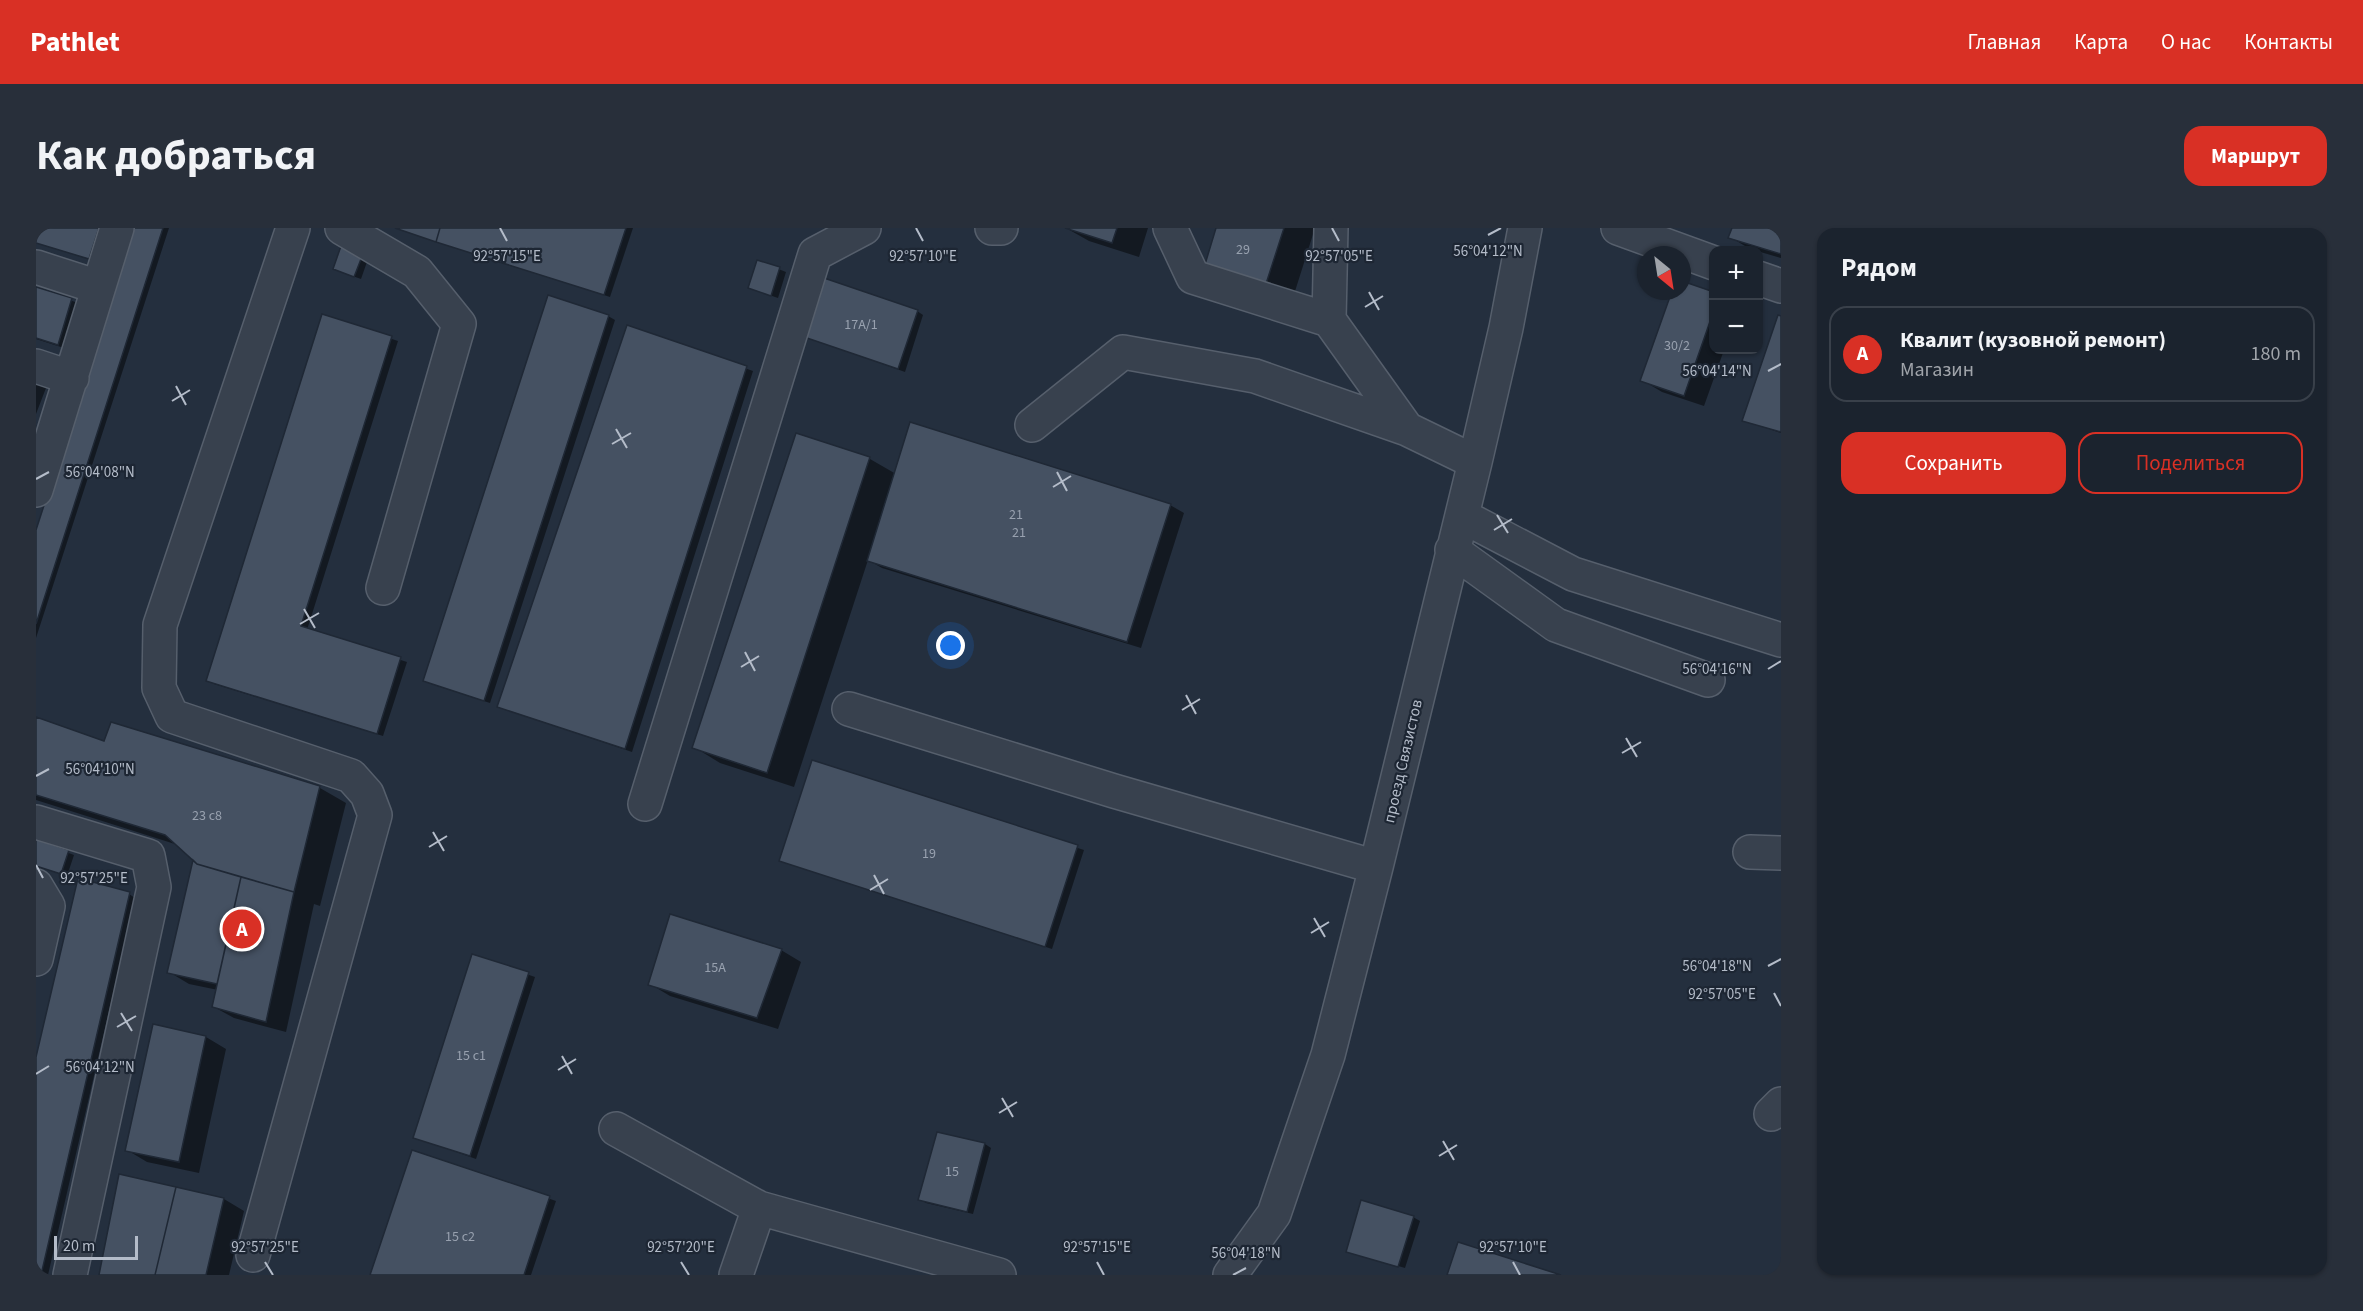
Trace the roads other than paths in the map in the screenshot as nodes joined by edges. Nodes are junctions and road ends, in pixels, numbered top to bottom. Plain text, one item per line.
1 (117, 228) edge
2 (293, 228) edge
3 (342, 228) edge
4 (864, 228) edge
5 (992, 228) edge
6 (1001, 228) edge
7 (1170, 228) edge
8 (1331, 228) edge
9 (1525, 228) edge
10 (1618, 228) edge
11 (1709, 262) edge
12 (36, 267) edge
13 (1763, 280) edge
14 (98, 286) junction
15 (1781, 286) edge
16 (1329, 320) junction
17 (36, 366) edge
18 (72, 378) junction
19 (1032, 425) dead end
20 (1407, 429) junction
21 (1475, 462) junction
22 (39, 471) edge
23 (1461, 516) junction
24 (1452, 550) junction
25 (383, 588) dead end
26 (1781, 640) edge
27 (1708, 680) dead end
28 (849, 709) dead end
29 (645, 804) dead end
30 (36, 822) edge
31 (1376, 867) junction
32 (36, 886) edge
33 (36, 959) edge
34 (616, 1129) dead end
35 (759, 1208) junction
36 (253, 1255) dead end
37 (70, 1275) edge
38 (736, 1275) edge
39 (999, 1275) edge
40 (1230, 1275) edge

1 - 14 lane
2 - 36 lane
3 - 25 lane
4 - 29 lane
5 - 6 lane
7 - 16 lane
8 - 16 lane
9 - 21 lane, проезд Связистов
10 - 11 lane
12 - 14 lane
13 - 15 lane
14 - 18 lane
16 - 20 lane
17 - 18 lane
18 - 22 lane
19 - 20 lane
20 - 21 lane
21 - 23 lane, проезд Связистов
23 - 24 lane, проезд Связистов
23 - 26 lane
24 - 27 lane
24 - 31 lane, проезд Связистов
28 - 31 lane
30 - 37 lane
31 - 40 lane, проезд Связистов
32 - 33 lane
34 - 35 lane
35 - 38 lane
35 - 39 lane

